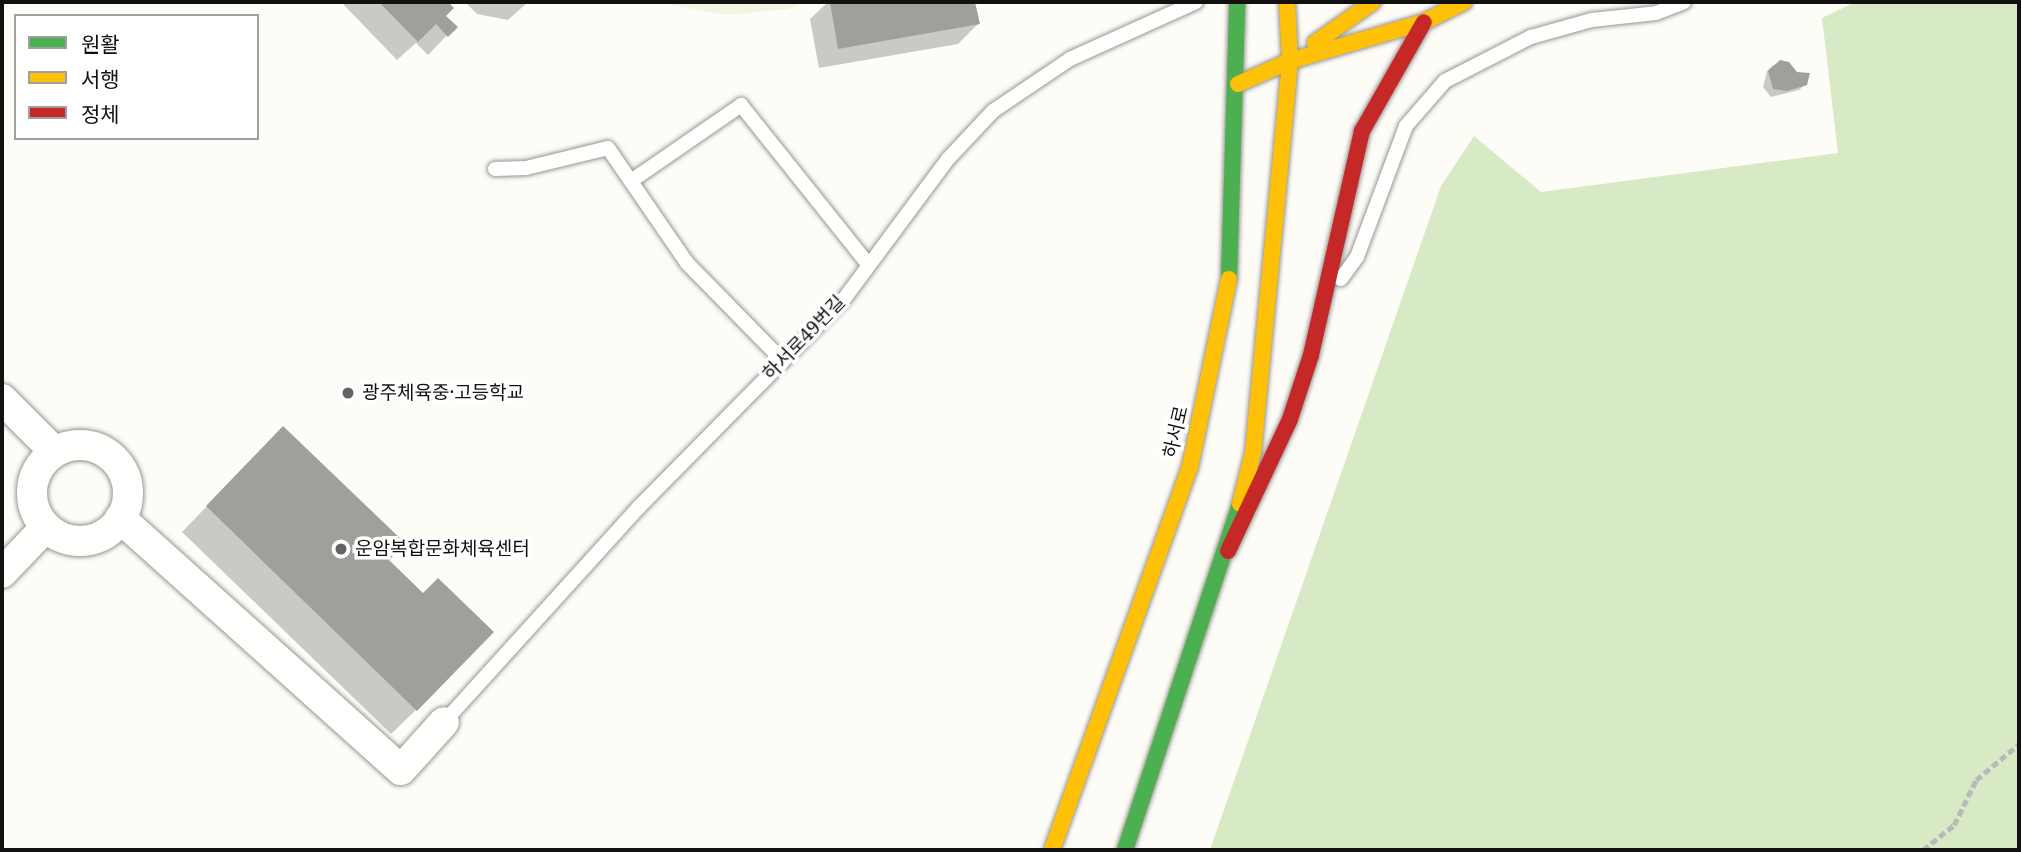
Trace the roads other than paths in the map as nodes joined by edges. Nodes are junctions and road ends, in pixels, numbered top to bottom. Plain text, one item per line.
1 (1196, 2) edge
2 (1237, 2) edge
3 (1287, 2) edge
4 (1373, 2) edge
5 (1464, 2) edge
6 (1684, 2) edge
7 (1424, 22) junction
8 (1290, 61) junction
9 (1238, 83) junction
10 (495, 169) dead end
11 (631, 181) junction
12 (868, 264) junction
13 (1323, 302) junction
14 (783, 361) junction
15 (2, 399) edge
16 (54, 451) junction
17 (120, 518) junction
18 (46, 527) junction
19 (1228, 551) junction
20 (2, 573) edge
21 (444, 722) joint
22 (1052, 850) edge
23 (1125, 850) edge

1 - 12 lane, 하서로49번길
2 - 9 main road, 하서로
3 - 8 main road
4 - 8 main road
5 - 7 main road
6 - 13 lane
7 - 8 main road
7 - 13 main road
8 - 9 main road
8 - 19 main road
9 - 22 main road, 하서로
10 - 11 lane
11 - 12 lane
11 - 14 lane
12 - 14 lane, 하서로49번길
13 - 19 main road
14 - 21 lane, 하서로49번길
15 - 16 street
16 - 17 street
16 - 18 street
17 - 18 street
17 - 21 street
18 - 20 street
19 - 23 main road

